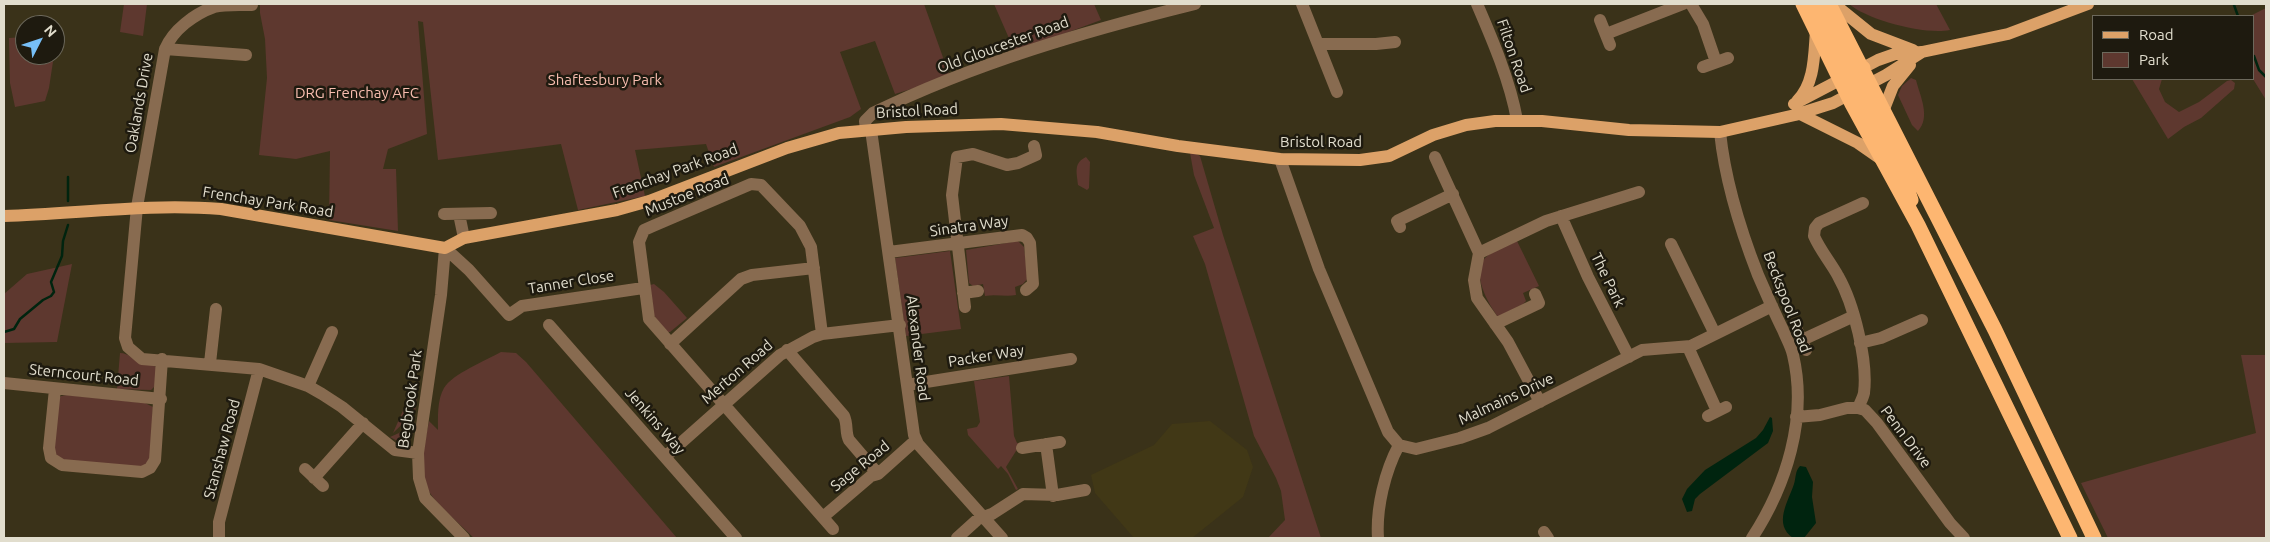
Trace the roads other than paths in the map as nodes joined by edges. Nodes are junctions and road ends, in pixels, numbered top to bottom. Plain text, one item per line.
1 (1195, 4) edge
2 (1302, 4) edge
3 (1477, 4) edge
4 (1684, 4) edge
5 (1691, 4) edge
6 (1803, 4) edge
7 (1816, 4) edge
8 (1829, 4) edge
9 (1834, 4) edge
10 (2088, 4) edge
11 (252, 5) edge
12 (1600, 20) dead end
13 (1816, 31) junction
14 (1388, 39) dead end
15 (1318, 44) junction
16 (165, 49) junction
17 (1922, 52) junction
18 (246, 55) dead end
19 (1704, 67) dead end
20 (1851, 74) junction
21 (1859, 89) junction
22 (1337, 92) dead end
23 (1797, 109) junction
24 (1884, 109) junction
25 (1517, 120) junction
26 (868, 130) junction
27 (1720, 132) junction
28 (1034, 146) dead end
29 (1435, 157) dead end
30 (1280, 159) junction
31 (1881, 159) junction
32 (1639, 192) dead end
33 (1453, 194) junction
34 (1863, 203) dead end
35 (137, 208) junction
36 (491, 213) dead end
37 (444, 214) dead end
38 (459, 214) junction
39 (4, 216) edge
40 (1561, 216) junction
41 (1918, 225) junction
42 (1400, 227) dead end
43 (464, 238) junction
44 (957, 244) junction
45 (1672, 244) dead end
46 (445, 248) junction
47 (889, 252) junction
48 (1479, 253) junction
49 (814, 268) junction
50 (643, 288) junction
51 (1026, 290) dead end
52 (978, 291) dead end
53 (963, 294) junction
54 (1535, 294) dead end
55 (1772, 306) junction
56 (965, 307) dead end
57 (216, 309) dead end
58 (1854, 316) junction
59 (1922, 320) dead end
60 (1495, 324) junction
61 (549, 325) dead end
62 (900, 325) junction
63 (332, 332) dead end
64 (822, 334) junction
65 (1715, 334) junction
66 (1802, 340) dead end
67 (1860, 343) junction
68 (670, 344) junction
69 (1688, 347) junction
70 (787, 350) junction
71 (1629, 356) junction
72 (1062, 357) dead end
73 (162, 360) junction
74 (210, 363) junction
75 (259, 368) junction
76 (4, 384) edge
77 (907, 385) junction
78 (308, 386) junction
79 (55, 389) junction
80 (161, 399) junction
81 (1540, 402) junction
82 (724, 405) junction
83 (1858, 408) junction
84 (1717, 412) dead end
85 (1796, 417) junction
86 (363, 423) junction
87 (916, 440) junction
88 (1060, 442) dead end
89 (1046, 444) junction
90 (1398, 445) junction
91 (1022, 448) dead end
92 (418, 453) junction
93 (665, 457) junction
94 (305, 469) dead end
95 (878, 474) junction
96 (1085, 490) dead end
97 (1053, 496) junction
98 (823, 517) junction
99 (984, 518) junction
100 (833, 529) dead end
101 (219, 538) edge
102 (464, 538) edge
103 (736, 538) edge
104 (957, 538) edge
105 (1002, 538) edge
106 (1378, 538) edge
107 (1752, 538) edge
108 (1964, 538) edge
109 (2070, 538) edge
110 (2094, 538) edge

1 - 26 street, Old Gloucester Road
2 - 15 street
3 - 25 street, Filton Road
4 - 12 street
5 - 19 street
6 - 13 highway
7 - 20 highway
8 - 20 highway
9 - 17 main road
10 - 17 main road
11 - 16 street, Oaklands Drive
13 - 20 highway
13 - 23 main road
14 - 15 street
15 - 22 street
16 - 18 street
16 - 35 street, Oaklands Drive
17 - 20 main road
17 - 21 main road, Bristol Road
17 - 24 main road
20 - 21 highway
20 - 21 highway
20 - 23 main road
21 - 23 main road, Bristol Road
21 - 24 highway
21 - 31 highway
21 - 41 highway
23 - 27 main road, Bristol Road
23 - 31 main road
24 - 110 highway
25 - 27 main road, Bristol Road
25 - 30 main road, Bristol Road
26 - 30 main road, Bristol Road
26 - 43 main road, Frenchay Park Road
26 - 47 street, Alexander Road
27 - 55 street, Beckspool Road
28 - 44 street
29 - 33 street
30 - 90 street
31 - 41 highway
32 - 40 street
33 - 42 street
33 - 48 street
34 - 58 street
35 - 39 main road, Frenchay Park Road
35 - 46 main road, Frenchay Park Road
35 - 73 street, Oaklands Drive
36 - 38 street
37 - 38 street
38 - 43 street
40 - 48 street
40 - 71 street, The Park
41 - 109 highway
43 - 46 main road, Frenchay Park Road
44 - 47 street, Sinatra Way
44 - 51 street, Sinatra Way
44 - 53 street
45 - 65 street
46 - 50 street, Tanner Close
46 - 92 street, Begbrook Park
47 - 62 street, Alexander Road
48 - 60 street
49 - 50 street, Mustoe Road
49 - 64 street, Mustoe Road
49 - 68 street
50 - 68 street, Mustoe Road
52 - 53 street
53 - 56 street
54 - 60 street
55 - 65 street, Malmains Drive
55 - 85 street, Beckspool Road
57 - 74 street
58 - 66 street
58 - 67 street
59 - 67 street
60 - 81 street
61 - 93 street, Jenkins Way
62 - 64 street, Merton Road
62 - 77 street, Alexander Road
63 - 78 street
64 - 70 street, Merton Road
65 - 69 street, Malmains Drive
67 - 83 street
68 - 82 street, Mustoe Road
69 - 71 street, Malmains Drive
69 - 84 street
70 - 82 street, Merton Road
70 - 95 street
71 - 81 street, Malmains Drive
72 - 77 street, Packer Way
73 - 74 street, Oaklands Drive
73 - 80 street
74 - 75 street, Oaklands Drive
75 - 78 street, Oaklands Drive
75 - 101 street, Stanshaw Road
76 - 79 street, Sterncourt Road
77 - 87 street, Alexander Road
78 - 86 street, Oaklands Drive
79 - 80 street, Sterncourt Road
79 - 80 street
81 - 90 street, Malmains Drive
82 - 93 street, Merton Road
82 - 98 street, Mustoe Road
83 - 85 street, Penn Drive
83 - 108 street, Penn Drive
85 - 107 street, Beckspool Road
86 - 92 street, Oaklands Drive
86 - 94 street
87 - 95 street, Sage Road
87 - 99 street, Alexander Road
88 - 89 street
89 - 91 street
89 - 97 street
90 - 106 street
92 - 102 street, Begbrook Park
93 - 103 street, Jenkins Way
95 - 98 street, Sage Road
96 - 97 street
97 - 99 street
98 - 100 street, Mustoe Road
99 - 104 street
99 - 105 street, Alexander Road

